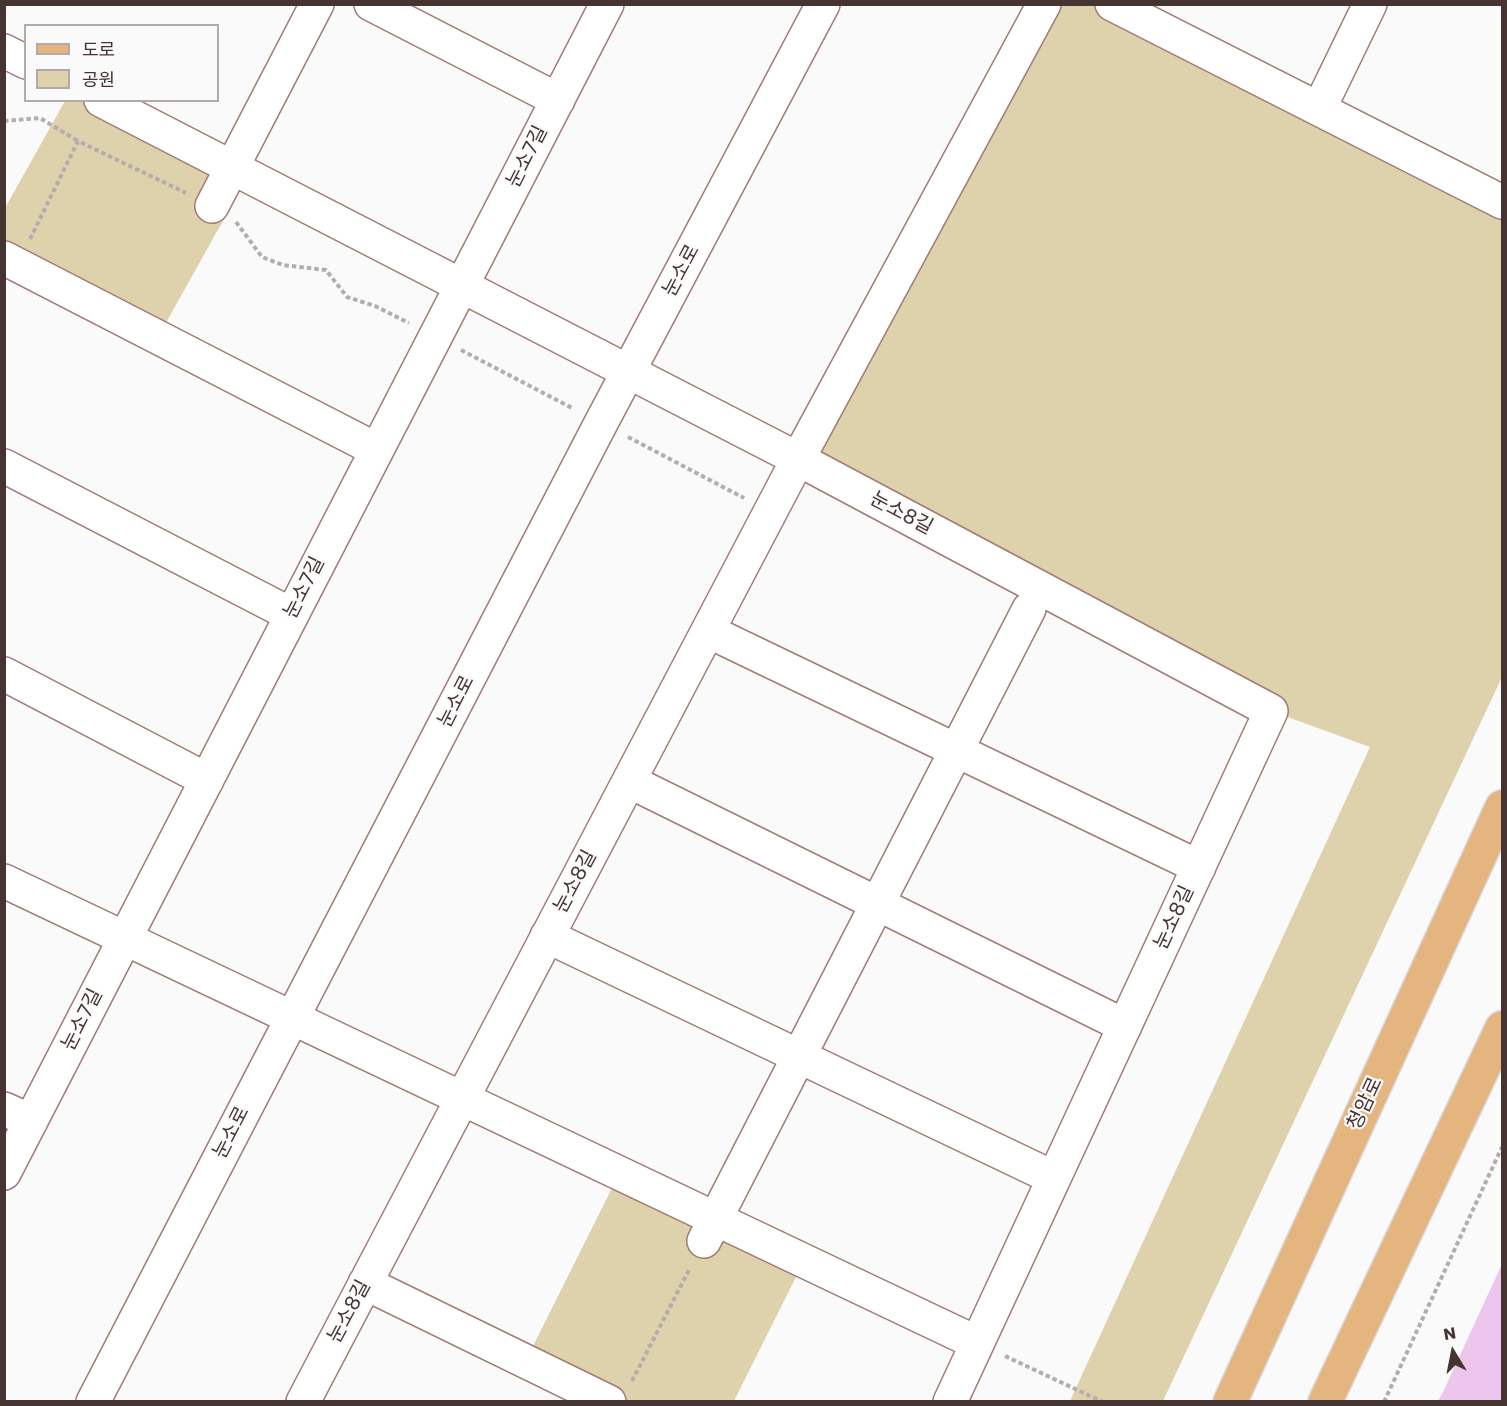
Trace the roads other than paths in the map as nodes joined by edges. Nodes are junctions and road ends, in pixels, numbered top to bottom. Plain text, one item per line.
1 (317, 4) edge
2 (371, 4) edge
3 (607, 4) edge
4 (823, 4) edge
5 (1044, 4) edge
6 (1112, 4) edge
7 (1370, 4) edge
8 (4, 51) edge
9 (24, 61) edge
10 (558, 100) junction
11 (105, 102) edge
12 (1319, 109) junction
13 (232, 168) junction
14 (1503, 202) edge
15 (212, 206) road end
16 (15, 253) edge
17 (462, 286) junction
18 (628, 372) junction
19 (377, 450) junction
20 (798, 459) junction
21 (4, 466) edge
22 (1029, 609) dead end
23 (291, 615) junction
24 (708, 631) junction
25 (4, 674) edge
26 (956, 751) junction
27 (207, 780) junction
28 (629, 781) junction
29 (1503, 807) edge
30 (1199, 867) junction
31 (4, 881) edge
32 (878, 904) junction
33 (547, 936) junction
34 (125, 939) junction
35 (292, 1018) junction
36 (1125, 1026) junction
37 (1503, 1028) edge
38 (799, 1057) junction
39 (462, 1098) junction
40 (18, 1115) edge
41 (4, 1173) edge
42 (1054, 1178) junction
43 (710, 1230) junction
44 (365, 1283) junction
45 (977, 1343) junction
46 (609, 1395) edge
47 (93, 1401) edge
48 (303, 1401) edge
49 (950, 1401) edge
50 (1230, 1401) edge
51 (1325, 1401) edge

1 - 13 street
2 - 10 street
3 - 10 street, 눈소7길
4 - 18 street, 눈소로
5 - 20 street
6 - 12 street
7 - 12 street
8 - 9 street
10 - 17 street, 눈소7길
11 - 13 street
12 - 14 street
13 - 15 street
13 - 17 street
16 - 19 street
17 - 18 street
17 - 19 street, 눈소7길
18 - 20 street
18 - 35 street, 눈소로
19 - 23 street, 눈소7길
20 - 24 street, 눈소8길
20 - 30 street, 눈소8길
21 - 23 street
22 - 26 street
23 - 27 street, 눈소7길
24 - 26 street
24 - 28 street, 눈소8길
25 - 27 street
26 - 30 street
26 - 32 street
27 - 34 street, 눈소7길
28 - 32 street
28 - 33 street, 눈소8길
29 - 50 main road, 청암로
30 - 36 street, 눈소8길
31 - 34 street
32 - 36 street
32 - 38 street
33 - 38 street
33 - 39 street, 눈소8길
34 - 35 street
34 - 40 street, 눈소7길
35 - 39 street
35 - 47 street, 눈소로
36 - 42 street, 눈소8길
37 - 51 main road
38 - 42 street
38 - 43 street
39 - 43 street
39 - 44 street, 눈소8길
40 - 41 street, 눈소7길
42 - 45 street, 눈소8길
43 - 45 street
44 - 46 street
44 - 48 street, 눈소8길
45 - 49 street, 눈소8길

